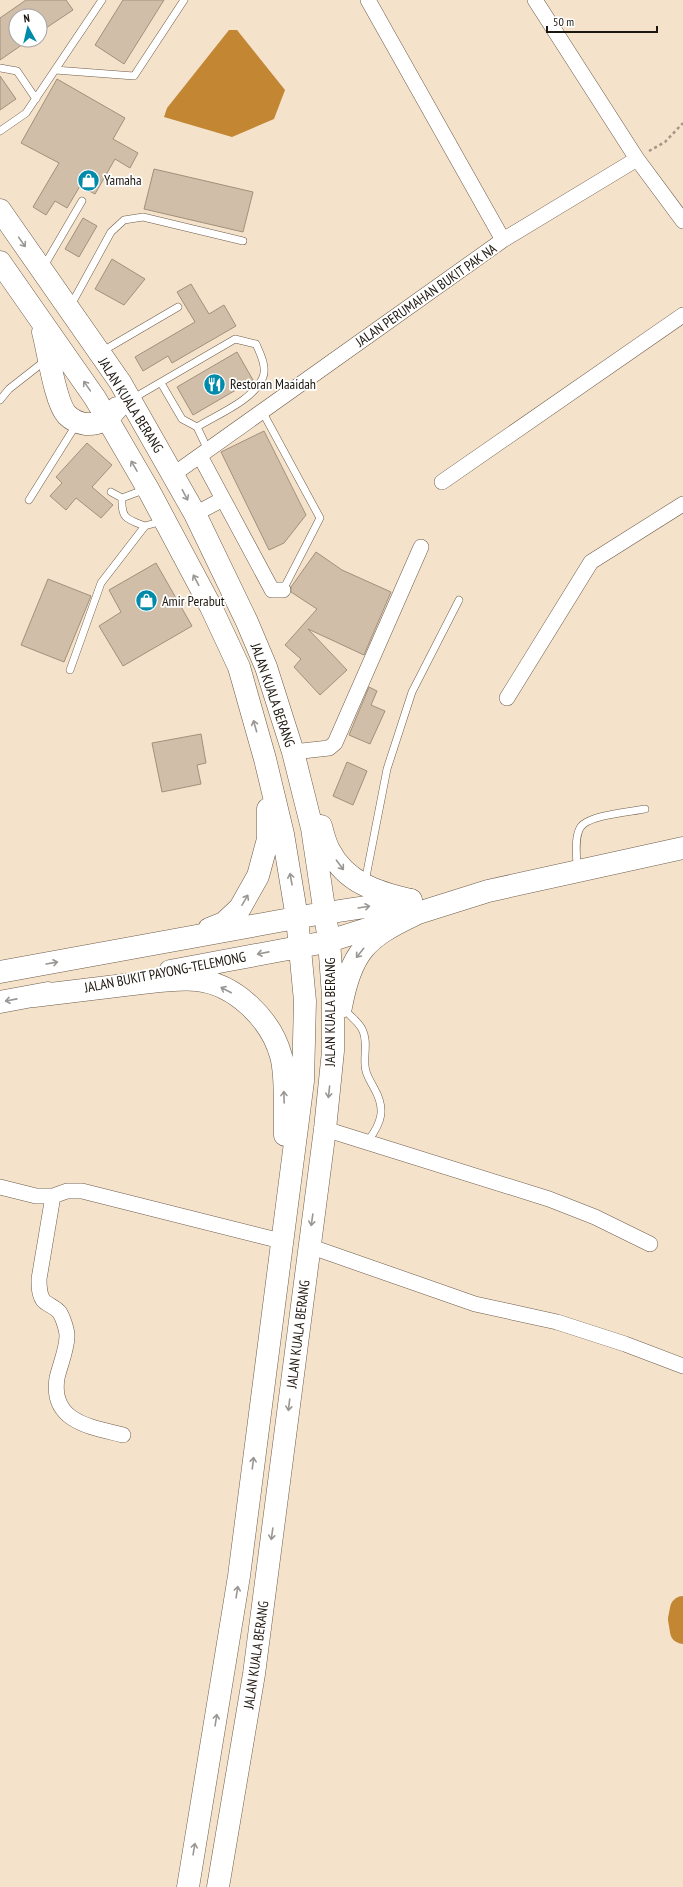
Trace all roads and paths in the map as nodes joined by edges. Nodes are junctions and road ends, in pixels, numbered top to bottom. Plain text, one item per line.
1 (102, 0) edge
2 (184, 0) edge
3 (368, 0) edge
4 (535, 0) edge
5 (0, 68) edge
6 (55, 70) junction
7 (36, 99) junction
8 (683, 123) edge
9 (0, 131) edge
10 (637, 159) junction
11 (82, 201) dead end
12 (0, 210) edge
13 (683, 221) edge
14 (503, 240) junction
15 (244, 241) dead end
16 (0, 262) edge
17 (42, 270) junction
18 (178, 307) dead end
19 (69, 309) junction
20 (683, 315) edge
21 (41, 321) junction
22 (100, 353) junction
23 (49, 357) junction
24 (161, 383) junction
25 (125, 391) junction
26 (0, 400) edge
27 (262, 411) junction
28 (107, 419) junction
29 (77, 423) junction
30 (197, 427) junction
31 (204, 453) junction
32 (174, 474) junction
33 (442, 482) dead end
34 (148, 489) junction
35 (111, 492) dead end
36 (122, 498) junction
37 (223, 499) junction
38 (30, 500) dead end
39 (683, 504) edge
40 (195, 514) junction
41 (155, 523) junction
42 (421, 547) dead end
43 (283, 590) joint
44 (459, 600) dead end
45 (70, 670) dead end
46 (507, 698) dead end
47 (294, 752) junction
48 (265, 759) junction
49 (645, 809) dead end
50 (683, 848) edge
51 (577, 871) junction
52 (364, 886) junction
53 (412, 907) junction
54 (326, 913) junction
55 (297, 918) junction
56 (191, 937) junction
57 (329, 941) junction
58 (301, 946) junction
59 (0, 972) edge
60 (34, 996) junction
61 (0, 1002) edge
62 (341, 1005) junction
63 (333, 1051) junction
64 (325, 1129) junction
65 (368, 1141) junction
66 (0, 1187) edge
67 (53, 1196) junction
68 (287, 1206) junction
69 (281, 1241) junction
70 (650, 1244) dead end
71 (308, 1246) junction
72 (683, 1366) edge
73 (123, 1436) dead end
74 (188, 1887) edge
75 (218, 1887) edge

1 - 6 lane
2 - 6 lane
3 - 14 street
4 - 10 street
5 - 7 lane
6 - 7 lane
7 - 9 lane
8 - 10 path
10 - 13 street
10 - 14 street, JALAN PERUMAHAN BUKIT PAK NA
11 - 17 lane
12 -> 17 main road, JALAN KUALA BERANG
14 - 27 street, JALAN PERUMAHAN BUKIT PAK NA
15 - 19 lane
16 - 21 main road, JALAN KUALA BERANG
17 - 19 main road, JALAN KUALA BERANG
18 - 22 lane
19 - 22 main road, JALAN KUALA BERANG
20 - 33 street
21 - 23 main road
28 -> 21 main road, JALAN KUALA BERANG
22 - 25 main road, JALAN KUALA BERANG
23 - 26 lane
23 - 29 main road
24 - 25 lane
24 - 30 lane
24 - 30 lane
25 - 28 main road
25 - 32 main road, JALAN KUALA BERANG
27 - 31 street, JALAN PERUMAHAN BUKIT PAK NA
27 - 43 lane
28 - 29 main road
34 -> 28 main road, JALAN KUALA BERANG
29 - 38 lane
30 - 31 lane
31 - 32 street, JALAN PERUMAHAN BUKIT PAK NA
31 - 37 street
32 -> 40 main road, JALAN KUALA BERANG
34 - 36 lane
34 - 41 main road, JALAN KUALA BERANG
35 - 36 lane
36 - 41 lane
37 - 40 street
37 - 43 street
39 - 46 street
40 - 47 main road, JALAN KUALA BERANG
41 - 45 lane
48 -> 41 main road, JALAN KUALA BERANG
42 - 47 street
44 - 52 lane
47 -> 52 main road
47 - 54 main road, JALAN KUALA BERANG
55 -> 48 main road, JALAN KUALA BERANG
56 -> 48 main road
49 - 51 lane
50 - 51 main road
51 - 53 main road
52 - 53 main road
54 -> 53 main road, JALAN BUKIT PAYONG-TELEMONG
53 - 57 main road, JALAN BUKIT PAYONG-TELEMONG
53 -> 62 main road
54 - 55 main road, JALAN BUKIT PAYONG-TELEMONG
54 - 57 main road, JALAN KUALA BERANG
55 - 56 main road, JALAN BUKIT PAYONG-TELEMONG
55 - 58 main road, JALAN KUALA BERANG
59 -> 56 main road, JALAN BUKIT PAYONG-TELEMONG
57 - 58 main road, JALAN BUKIT PAYONG-TELEMONG
57 - 63 main road, JALAN KUALA BERANG
58 -> 60 main road, JALAN BUKIT PAYONG-TELEMONG
58 - 68 main road, JALAN KUALA BERANG
60 -> 61 main road, JALAN BUKIT PAYONG-TELEMONG
68 -> 60 main road
62 - 63 main road
62 - 65 lane
63 -> 64 main road, JALAN KUALA BERANG
64 - 65 street
64 -> 71 main road, JALAN KUALA BERANG
65 - 70 street
66 - 67 street
67 - 69 street
67 - 73 street
68 - 69 main road, JALAN KUALA BERANG
74 -> 69 main road, JALAN KUALA BERANG
71 - 72 street
71 -> 75 main road, JALAN KUALA BERANG

